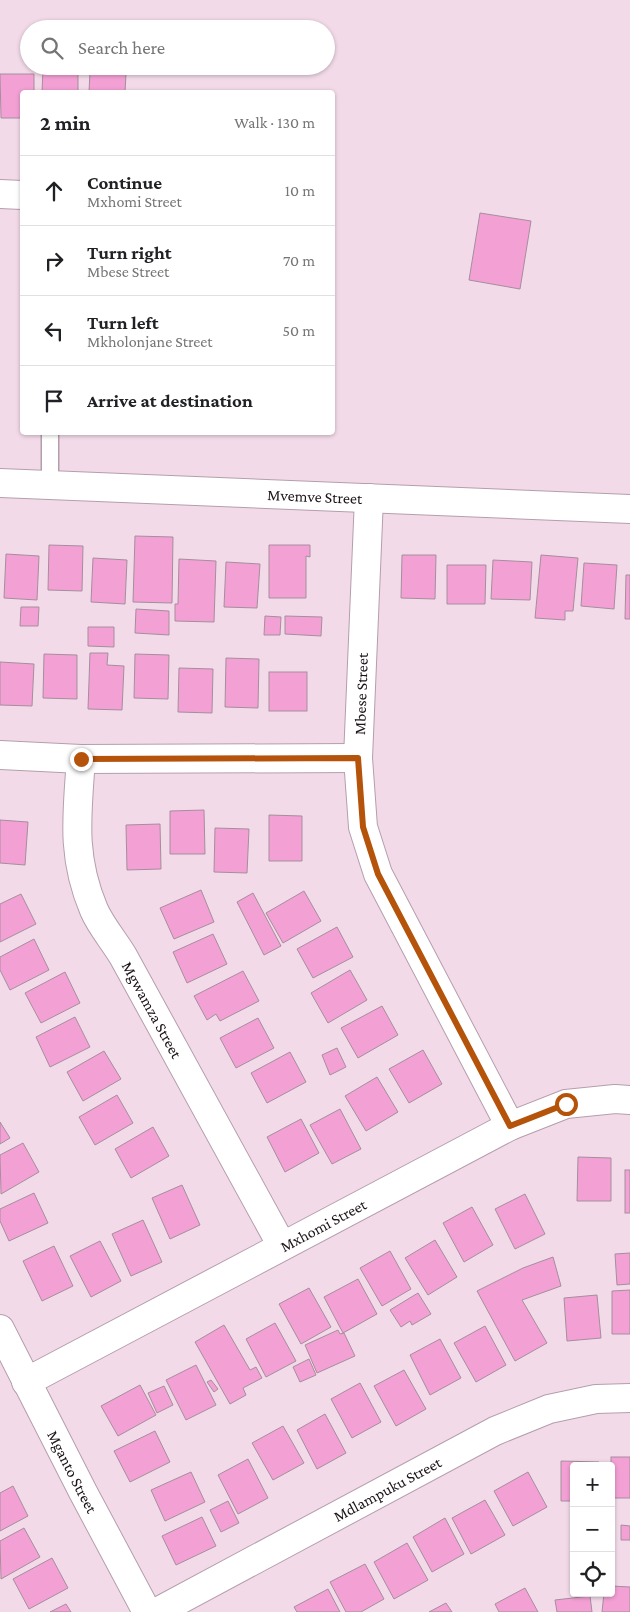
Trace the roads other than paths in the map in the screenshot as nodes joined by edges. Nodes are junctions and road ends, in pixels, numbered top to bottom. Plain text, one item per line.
1 (0, 194) edge
2 (20, 196) edge
3 (50, 435) edge
4 (0, 483) edge
5 (50, 485) junction
6 (369, 498) junction
7 (630, 509) edge
8 (0, 755) edge
9 (358, 758) junction
10 (81, 759) junction
11 (630, 1100) edge
12 (510, 1126) junction
13 (282, 1246) junction
14 (0, 1329) edge
15 (26, 1382) junction
16 (630, 1398) edge
17 (147, 1612) edge
18 (157, 1612) edge

1 - 2 street
3 - 5 lane
4 - 5 street, Mvemve Street
5 - 6 street, Mvemve Street
6 - 7 street, Mvemve Street
6 - 9 street, Mbese Street
8 - 10 street
9 - 10 street
9 - 12 street, Mbese Street
10 - 13 street, Mgwamza Street
11 - 12 street, Mxhomi Street
12 - 13 street, Mxhomi Street
13 - 15 street, Mxhomi Street
14 - 15 street, Mganto Street
15 - 17 street, Mganto Street
16 - 18 street, Mdlampuku Street

